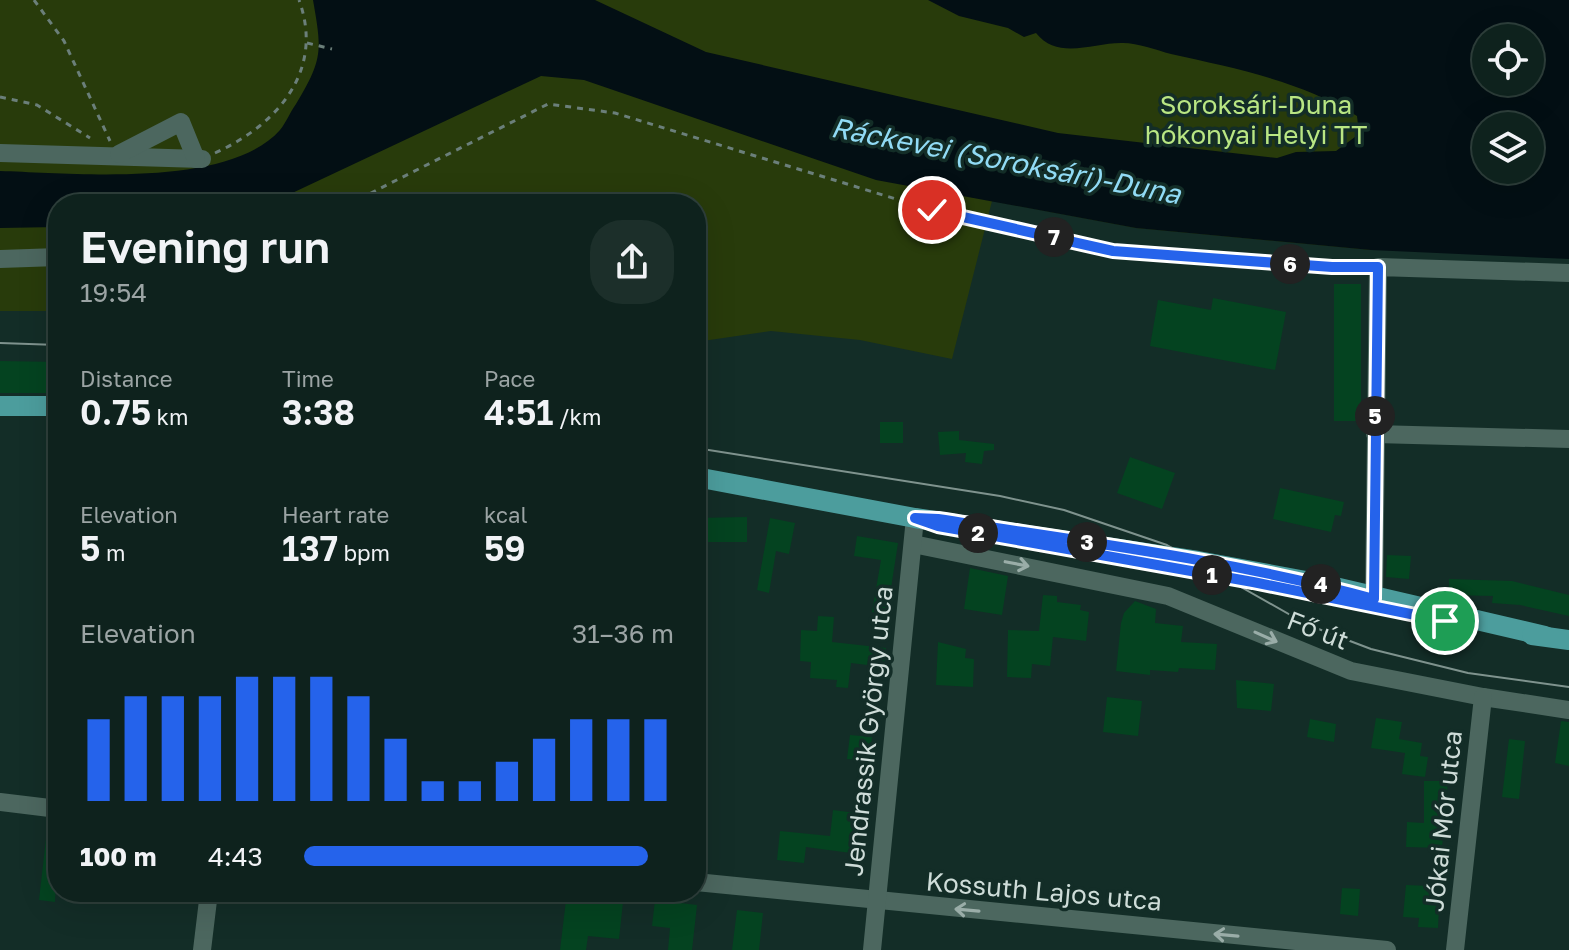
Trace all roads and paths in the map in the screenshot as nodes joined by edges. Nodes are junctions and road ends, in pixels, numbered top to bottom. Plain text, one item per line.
1 (34, 0) edge
2 (299, 0) edge
3 (307, 43) junction
4 (332, 49) dead end
5 (0, 97) edge
6 (91, 138) dead end
7 (0, 153) edge
8 (117, 155) junction
9 (199, 159) junction
10 (369, 194) edge
11 (1113, 251) joint
12 (48, 257) edge
13 (0, 259) edge
14 (1378, 267) junction
15 (1569, 273) edge
16 (0, 406) edge
17 (48, 406) edge
18 (1375, 434) junction
19 (1569, 439) edge
20 (706, 479) edge
21 (915, 518) junction
22 (913, 544) junction
23 (1374, 599) junction
24 (1545, 636) junction
25 (1569, 640) edge
26 (1483, 697) junction
27 (1569, 710) edge
28 (0, 802) edge
29 (48, 808) edge
30 (706, 883) edge
31 (877, 901) junction
32 (208, 902) edge
33 (202, 950) edge
34 (872, 950) edge
35 (1387, 950) edge
36 (1455, 950) edge

1 - 8 path
2 - 3 path
3 - 4 path
3 - 9 path
5 - 6 path
7 - 8 street
8 - 9 street
8 - 9 street
10 - 11 path
11 - 14 lane
12 - 13 street
14 - 15 street
14 - 18 street
16 - 17 main road
18 - 19 street
18 - 23 street
20 - 21 main road, Fő út
21 - 22 street, Jendrassik György utca
21 - 23 main road, Fő út
21 - 24 main road, Fő út
22 -> 26 street, Fő út
22 - 31 street, Jendrassik György utca
23 - 24 main road, Fő út
24 - 25 main road
26 - 27 street, Fő út
26 - 36 street, Jókai Mór utca
28 - 29 street
30 - 31 street, Kossuth Lajos utca
31 - 34 street, Jendrassik György utca
35 -> 31 street, Kossuth Lajos utca
32 - 33 street

